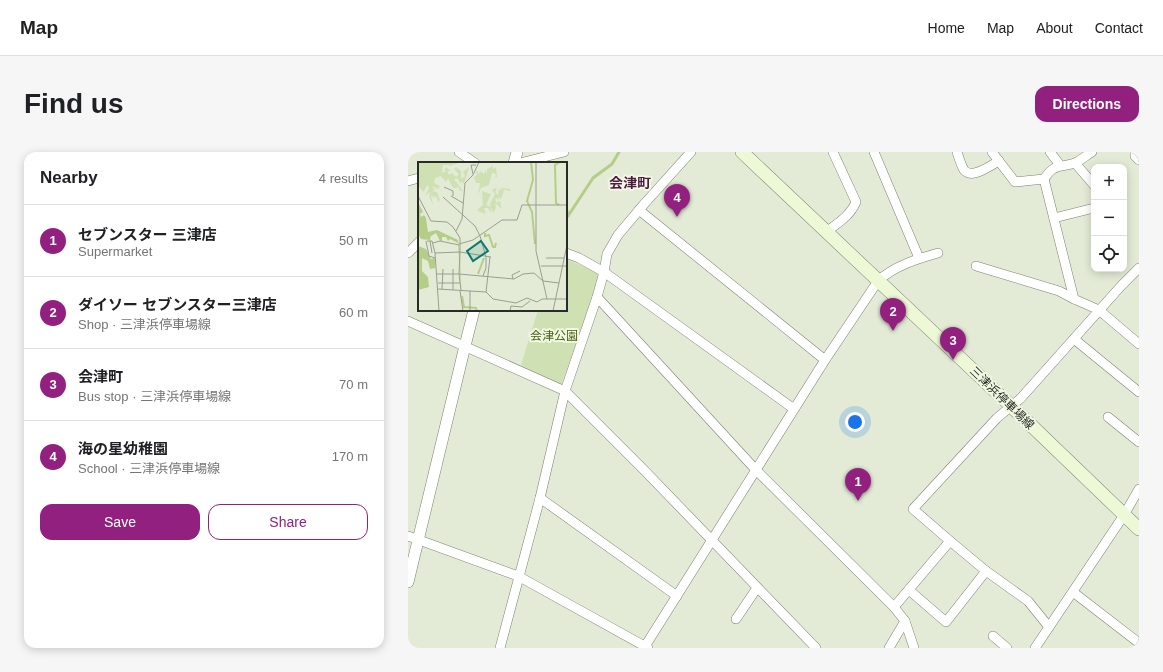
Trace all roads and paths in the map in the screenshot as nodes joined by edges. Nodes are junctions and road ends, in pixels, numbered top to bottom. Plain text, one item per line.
1 (459, 152) edge
2 (518, 152) edge
3 (563, 152) edge
4 (691, 152) edge
5 (742, 152) edge
6 (832, 152) edge
7 (874, 152) edge
8 (956, 152) edge
9 (992, 152) edge
10 (1050, 152) edge
11 (1092, 152) edge
12 (1135, 152) edge
13 (1139, 160) edge
14 (999, 161) junction
15 (474, 162) edge
16 (514, 162) edge
17 (524, 162) edge
18 (1075, 162) junction
19 (1060, 166) junction
20 (418, 178) edge
21 (1044, 179) junction
22 (408, 180) edge
23 (1091, 181) edge
24 (1091, 209) edge
25 (639, 210) junction
26 (1054, 218) junction
27 (826, 232) junction
28 (418, 243) edge
29 (408, 253) edge
30 (567, 253) edge
31 (938, 253) dead end
32 (919, 258) junction
33 (976, 266) dead end
34 (1139, 268) edge
35 (604, 272) junction
36 (878, 281) junction
37 (597, 297) junction
38 (1074, 299) junction
39 (1099, 310) junction
40 (474, 311) edge
41 (408, 321) edge
42 (1074, 339) junction
43 (1139, 344) edge
44 (464, 346) junction
45 (825, 360) junction
46 (565, 391) junction
47 (1139, 392) edge
48 (1011, 406) junction
49 (794, 410) junction
50 (1108, 417) dead end
51 (1139, 442) edge
52 (756, 470) junction
53 (1139, 489) edge
54 (540, 498) junction
55 (1124, 515) junction
56 (1139, 530) edge
57 (413, 538) edge
58 (711, 540) junction
59 (950, 541) junction
60 (986, 571) junction
61 (518, 576) junction
62 (408, 582) edge
63 (757, 588) junction
64 (909, 590) junction
65 (1073, 592) junction
66 (678, 596) junction
67 (894, 607) junction
68 (736, 619) dead end
69 (906, 621) junction
70 (1049, 627) junction
71 (993, 636) dead end
72 (1139, 644) edge
73 (646, 647) edge
74 (500, 648) edge
75 (816, 648) edge
76 (889, 648) edge
77 (914, 648) edge
78 (1007, 648) edge
79 (1034, 648) edge

1 - 15 street
2 - 16 street
3 - 17 street
4 - 25 street
5 - 27 main road, 三津浜停車場線
6 - 27 street
7 - 32 street
8 - 14 street
9 - 14 street
10 - 19 street
11 - 18 street
12 - 13 street
14 - 21 street
18 - 19 street
18 - 23 street
19 - 21 street
20 - 22 street
21 - 26 street
24 - 26 street
25 - 35 street
25 - 45 street
26 - 38 street
27 - 36 main road, 三津浜停車場線
28 - 29 street
30 - 35 street
31 - 32 street
32 - 36 street
33 - 38 street
34 - 39 street
35 - 37 street
35 - 49 street
36 - 45 street
36 - 48 main road, 三津浜停車場線
37 - 46 street
37 - 52 street
38 - 39 street
39 - 42 street
39 - 43 street
40 - 44 street
41 - 44 street
42 - 47 street
42 - 48 street
44 - 46 street
44 - 57 street
45 - 49 street
46 - 54 street
46 - 58 street
48 - 55 main road, 三津浜停車場線
48 - 59 street
49 - 52 street
50 - 51 street
52 - 58 street
52 - 67 street
53 - 55 street
54 - 61 street
54 - 66 street
55 - 56 main road, 三津浜停車場線
55 - 65 street
57 - 61 street
57 - 62 street
58 - 63 street
58 - 66 street
59 - 60 street
59 - 64 street
60 - 64 street
60 - 70 street
61 - 73 street
61 - 74 street
63 - 68 street
63 - 75 street
64 - 67 street
65 - 70 street
65 - 72 street
66 - 73 street
67 - 69 street
69 - 76 street
69 - 77 street
70 - 79 street
71 - 78 street

